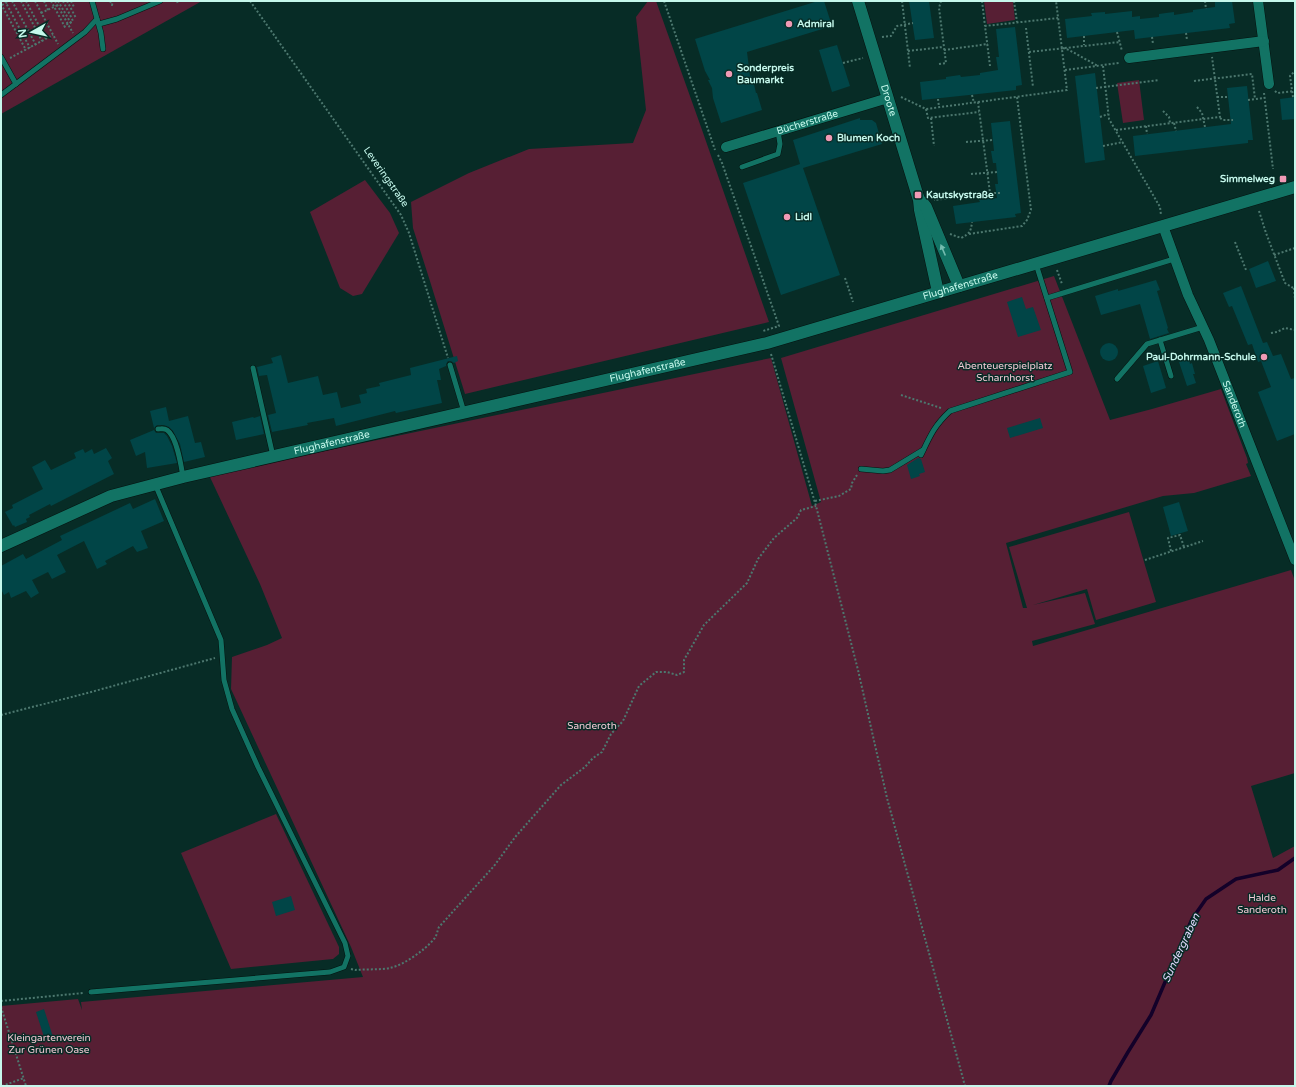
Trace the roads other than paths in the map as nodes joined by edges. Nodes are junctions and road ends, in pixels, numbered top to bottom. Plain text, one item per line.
1 (92, 1) edge
2 (160, 1) edge
3 (858, 1) edge
4 (1258, 1) edge
5 (98, 21) junction
6 (1264, 41) junction
7 (103, 49) dead end
8 (1, 57) edge
9 (1129, 58) road end
10 (16, 84) junction
11 (1269, 84) road end
12 (1, 95) edge
13 (888, 98) junction
14 (778, 131) junction
15 (726, 146) dead end
16 (742, 167) dead end
17 (1295, 187) edge
18 (919, 200) junction
19 (1163, 226) junction
20 (1174, 259) junction
21 (1036, 263) junction
22 (958, 286) junction
23 (938, 292) junction
24 (1047, 298) junction
25 (1203, 327) junction
26 (1160, 340) junction
27 (450, 365) road end
28 (252, 368) dead end
29 (1171, 376) dead end
30 (1117, 379) dead end
31 (464, 412) junction
32 (158, 429) dead end
33 (924, 449) junction
34 (921, 455) dead end
35 (273, 456) junction
36 (861, 469) dead end
37 (183, 477) junction
38 (155, 484) junction
39 (1, 546) edge
40 (1295, 560) edge
41 (91, 992) road end

1 - 5 lane
2 - 5 lane
3 - 13 main road, Droote
4 - 6 street
5 - 7 lane
5 - 10 lane
6 - 9 street
6 - 11 street
8 - 10 lane
10 - 12 lane
13 - 14 street, Bücherstraße
13 - 18 main road, Droote
14 - 15 street, Bücherstraße
14 - 16 lane
17 - 19 main road, Flughafenstraße
22 -> 18 main road, Droote
18 - 23 main road, Droote
19 - 20 street, Sanderoth
19 - 21 main road, Flughafenstraße
20 - 24 lane
20 - 25 street, Sanderoth
21 - 22 main road, Flughafenstraße
21 - 24 lane
22 - 23 main road, Flughafenstraße
23 - 31 main road, Flughafenstraße
24 - 33 lane
25 - 26 lane
25 - 40 street, Sanderoth
26 - 29 lane
26 - 30 lane
27 - 31 lane
28 - 35 lane
31 - 35 main road, Flughafenstraße
32 - 37 lane
33 - 34 lane
33 - 36 lane
35 - 37 main road, Flughafenstraße
37 - 38 main road, Flughafenstraße
38 - 39 main road, Flughafenstraße
38 - 41 lane

